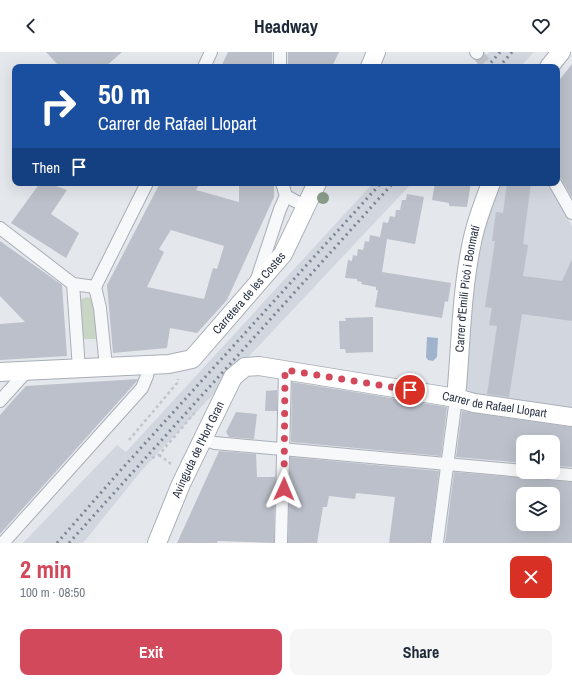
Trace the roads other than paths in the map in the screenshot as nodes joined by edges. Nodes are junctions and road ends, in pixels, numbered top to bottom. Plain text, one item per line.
1 (212, 52) edge
2 (280, 52) edge
3 (376, 52) edge
4 (561, 52) edge
5 (572, 58) edge
6 (206, 64) edge
7 (280, 64) edge
8 (371, 64) edge
9 (551, 64) edge
10 (146, 186) edge
11 (283, 186) edge
12 (316, 186) edge
13 (490, 186) edge
14 (557, 186) edge
15 (286, 196) junction
16 (307, 204) junction
17 (572, 213) edge
18 (0, 228) edge
19 (73, 284) junction
20 (95, 287) junction
21 (253, 290) junction
22 (149, 364) junction
23 (251, 366) joint
24 (106, 367) junction
25 (79, 369) junction
26 (285, 370) junction
27 (27, 371) junction
28 (0, 372) edge
29 (456, 398) junction
30 (0, 401) edge
31 (572, 417) edge
32 (202, 440) junction
33 (284, 448) junction
34 (447, 464) junction
35 (516, 470) edge
36 (560, 474) edge
37 (572, 475) edge
38 (2, 542) edge
39 (157, 543) edge
40 (281, 543) edge
41 (437, 543) edge

1 - 6 street
2 - 7 street
3 - 8 street
4 - 5 street
4 - 9 street
10 - 20 street
11 - 15 street
12 - 16 street, Carretera de les Costes
13 - 29 street, Carrer d'Emili Picó i Bonmatí
14 - 17 street
15 - 16 street
15 - 21 street
16 - 21 street, Carretera de les Costes
18 - 19 street
19 - 20 street
19 - 25 street
20 - 24 street
21 - 22 street, Carretera de les Costes
22 - 24 street, Carretera de les Costes
22 - 38 street
23 - 26 street, Carrer de Rafael Llopart
23 - 32 street, Avinguda de l'Hort Gran
24 - 25 street, Carretera de les Costes
25 - 27 street, Carretera de les Costes
26 - 29 street, Carrer de Rafael Llopart
26 - 33 street
27 - 28 street, Carretera de les Costes
27 - 30 street
29 - 31 street, Carrer de Rafael Llopart
29 - 34 street
32 - 33 street
32 - 39 street, Avinguda de l'Hort Gran
33 - 34 street
33 - 40 street
34 - 35 street
34 - 41 street
36 - 37 street

